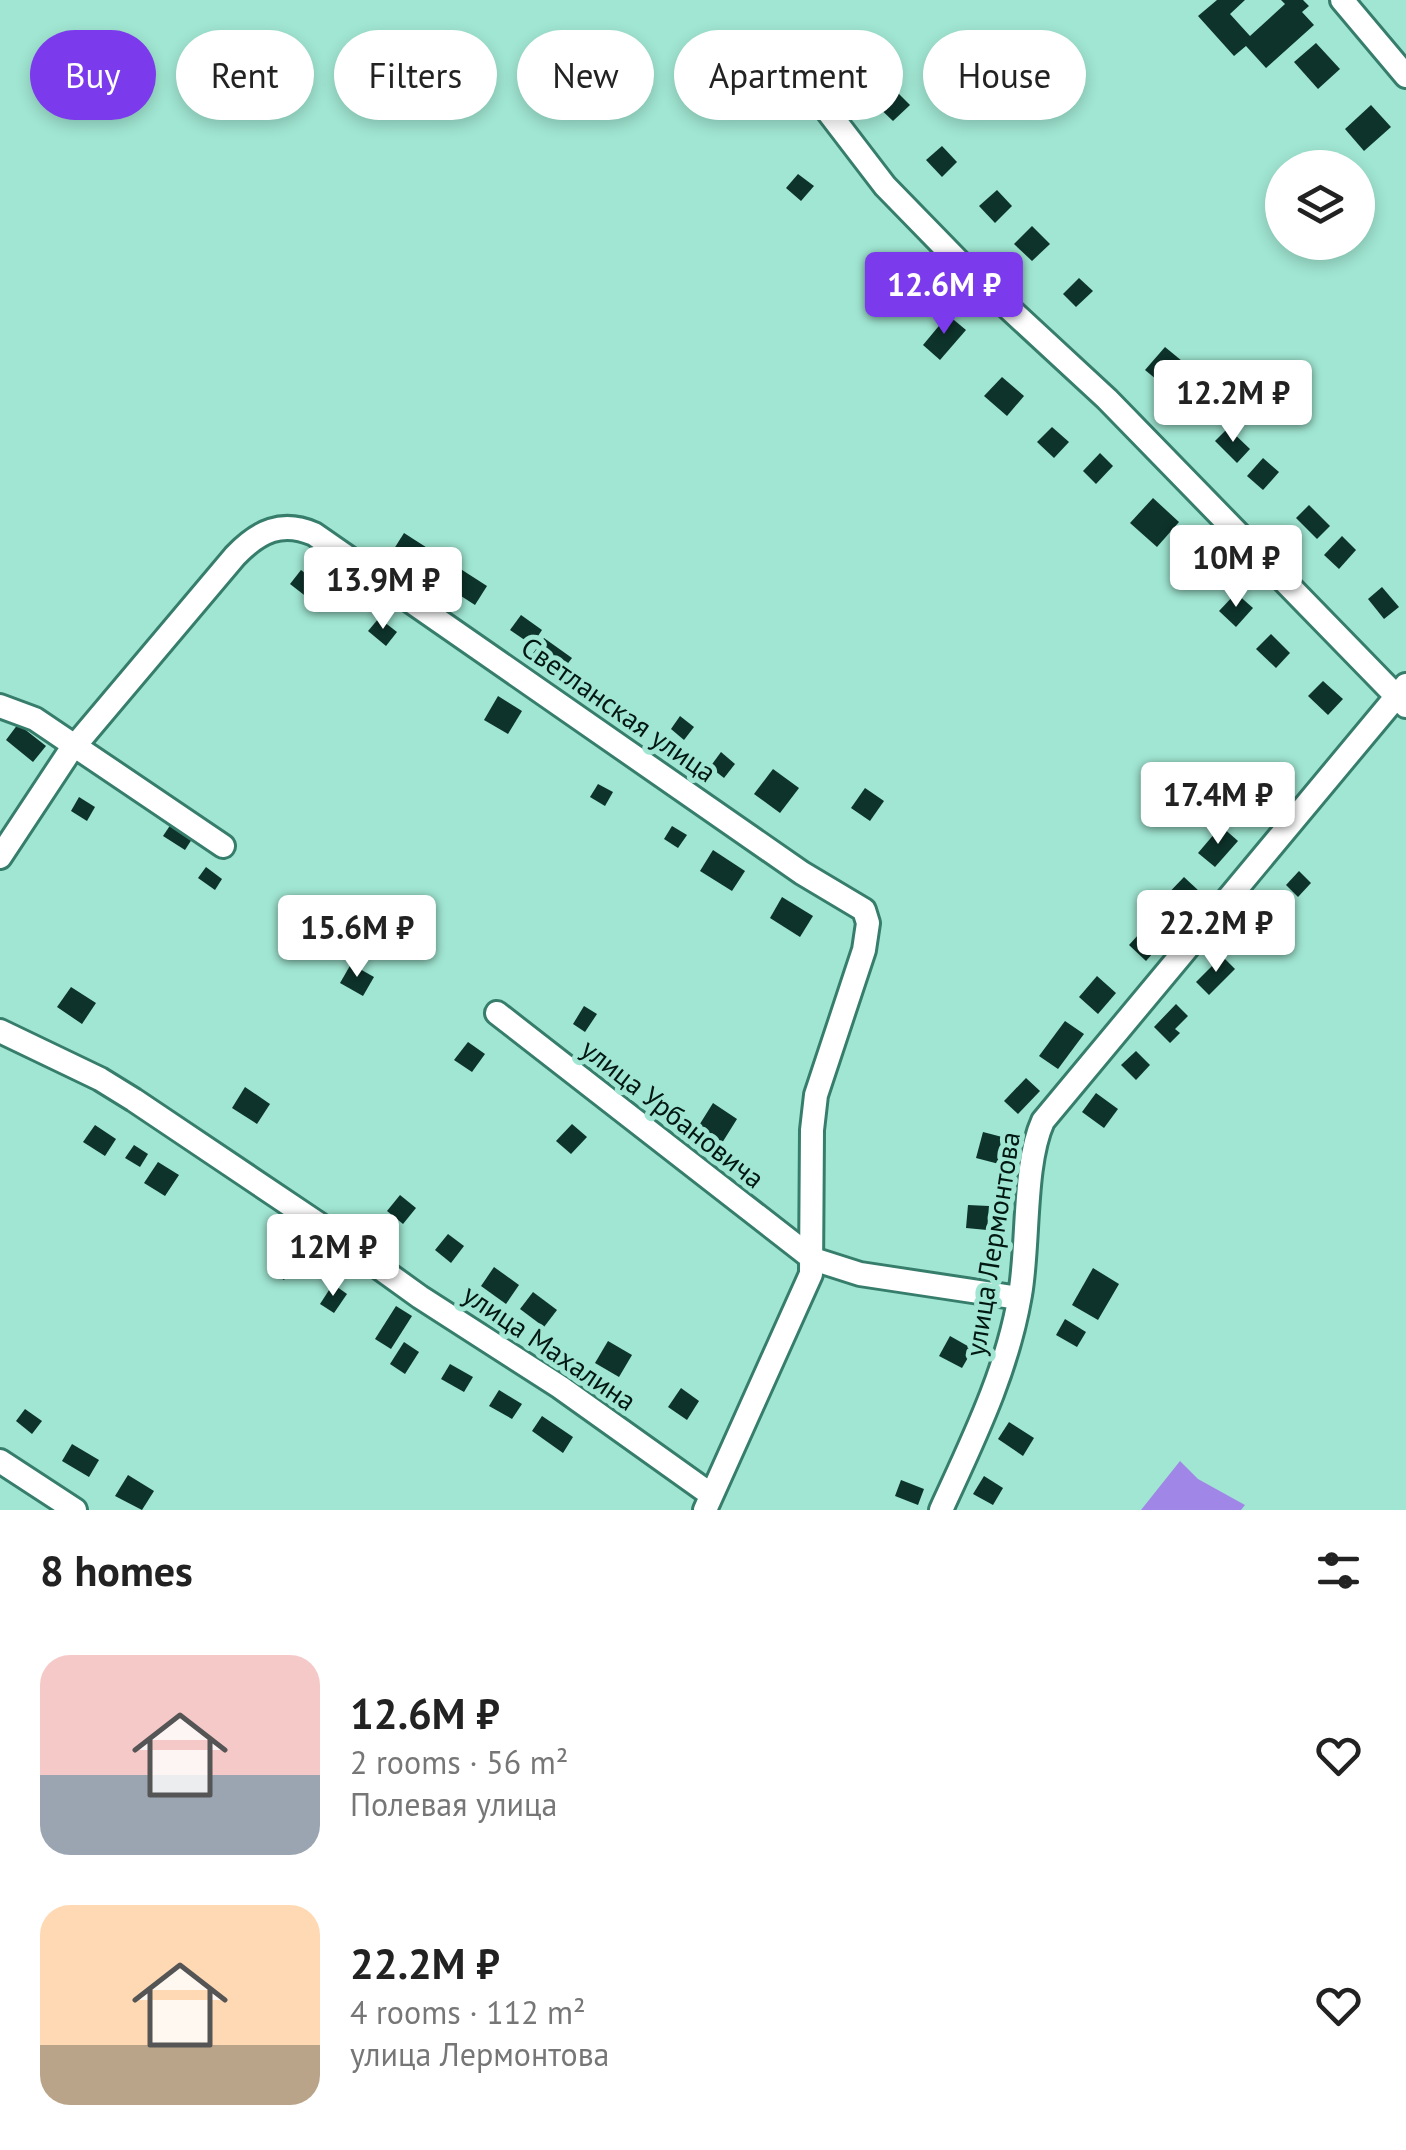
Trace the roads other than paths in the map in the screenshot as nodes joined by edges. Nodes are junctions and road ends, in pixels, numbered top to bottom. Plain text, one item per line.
1 (1342, 0) edge
2 (1406, 76) edge
3 (834, 120) edge
4 (1403, 696) edge
5 (0, 706) edge
6 (74, 746) junction
7 (224, 846) dead end
8 (0, 857) edge
9 (497, 1013) dead end
10 (0, 1031) edge
11 (812, 1259) junction
12 (1020, 1298) junction
13 (0, 1461) edge
14 (707, 1502) edge
15 (74, 1510) edge
16 (941, 1510) edge

1 - 2 street
3 - 4 street
4 - 12 street, улица Лермонтова
5 - 6 street
6 - 7 street
6 - 8 street, Светланская улица
6 - 11 street, Светланская улица
9 - 11 street, улица Урбановича
10 - 14 street, улица Махалина
11 - 12 street
11 - 14 street
12 - 16 street, улица Лермонтова
13 - 15 street

